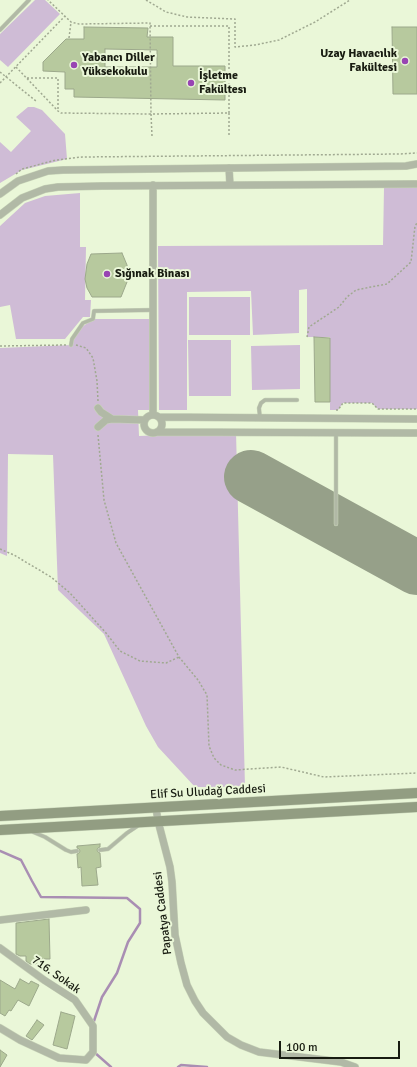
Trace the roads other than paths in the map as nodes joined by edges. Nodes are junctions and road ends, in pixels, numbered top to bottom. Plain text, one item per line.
1 (29, 0) edge
2 (0, 30) edge
3 (417, 164) edge
4 (229, 168) junction
5 (417, 184) edge
6 (230, 185) junction
7 (153, 186) junction
8 (0, 194) edge
9 (0, 215) edge
10 (153, 310) junction
11 (71, 345) road end
12 (297, 400) dead end
13 (98, 408) road end
14 (156, 416) junction
15 (260, 418) junction
16 (337, 418) junction
17 (112, 419) junction
18 (417, 419) edge
19 (145, 420) junction
20 (98, 427) road end
21 (158, 432) junction
22 (260, 432) junction
23 (336, 433) junction
24 (417, 433) edge
25 (336, 524) dead end
26 (417, 793) edge
27 (417, 807) edge
28 (156, 808) junction
29 (0, 816) edge
30 (158, 821) junction
31 (145, 822) junction
32 (20, 829) junction
33 (0, 830) edge
34 (100, 850) dead end
35 (77, 852) dead end
36 (86, 910) dead end
37 (0, 920) edge
38 (0, 948) edge
39 (0, 1028) edge
40 (355, 1067) edge

1 - 2 lane
3 - 4 street
4 - 6 street
4 - 8 street
5 - 6 street
6 - 7 street
7 - 9 street
7 - 10 street
10 - 11 lane
10 - 14 street
12 - 15 lane
13 - 17 street
14 - 15 street
14 - 19 street
14 - 21 street
15 - 16 street
15 - 22 street
16 - 18 street
16 - 23 street
17 - 19 street
17 - 20 street
19 - 21 street
21 - 22 street
22 - 23 street
23 - 24 street
23 - 25 lane
26 - 28 main road, Elif Su Uludağ Caddesi
27 - 30 main road
28 - 29 main road, Elif Su Uludağ Caddesi
28 - 30 street, Papatya Caddesi
30 - 31 main road
30 - 40 street, Papatya Caddesi
31 - 32 main road
31 - 34 lane
32 - 33 main road
32 - 35 lane
36 - 37 street
38 - 39 street, 716. Sokak

